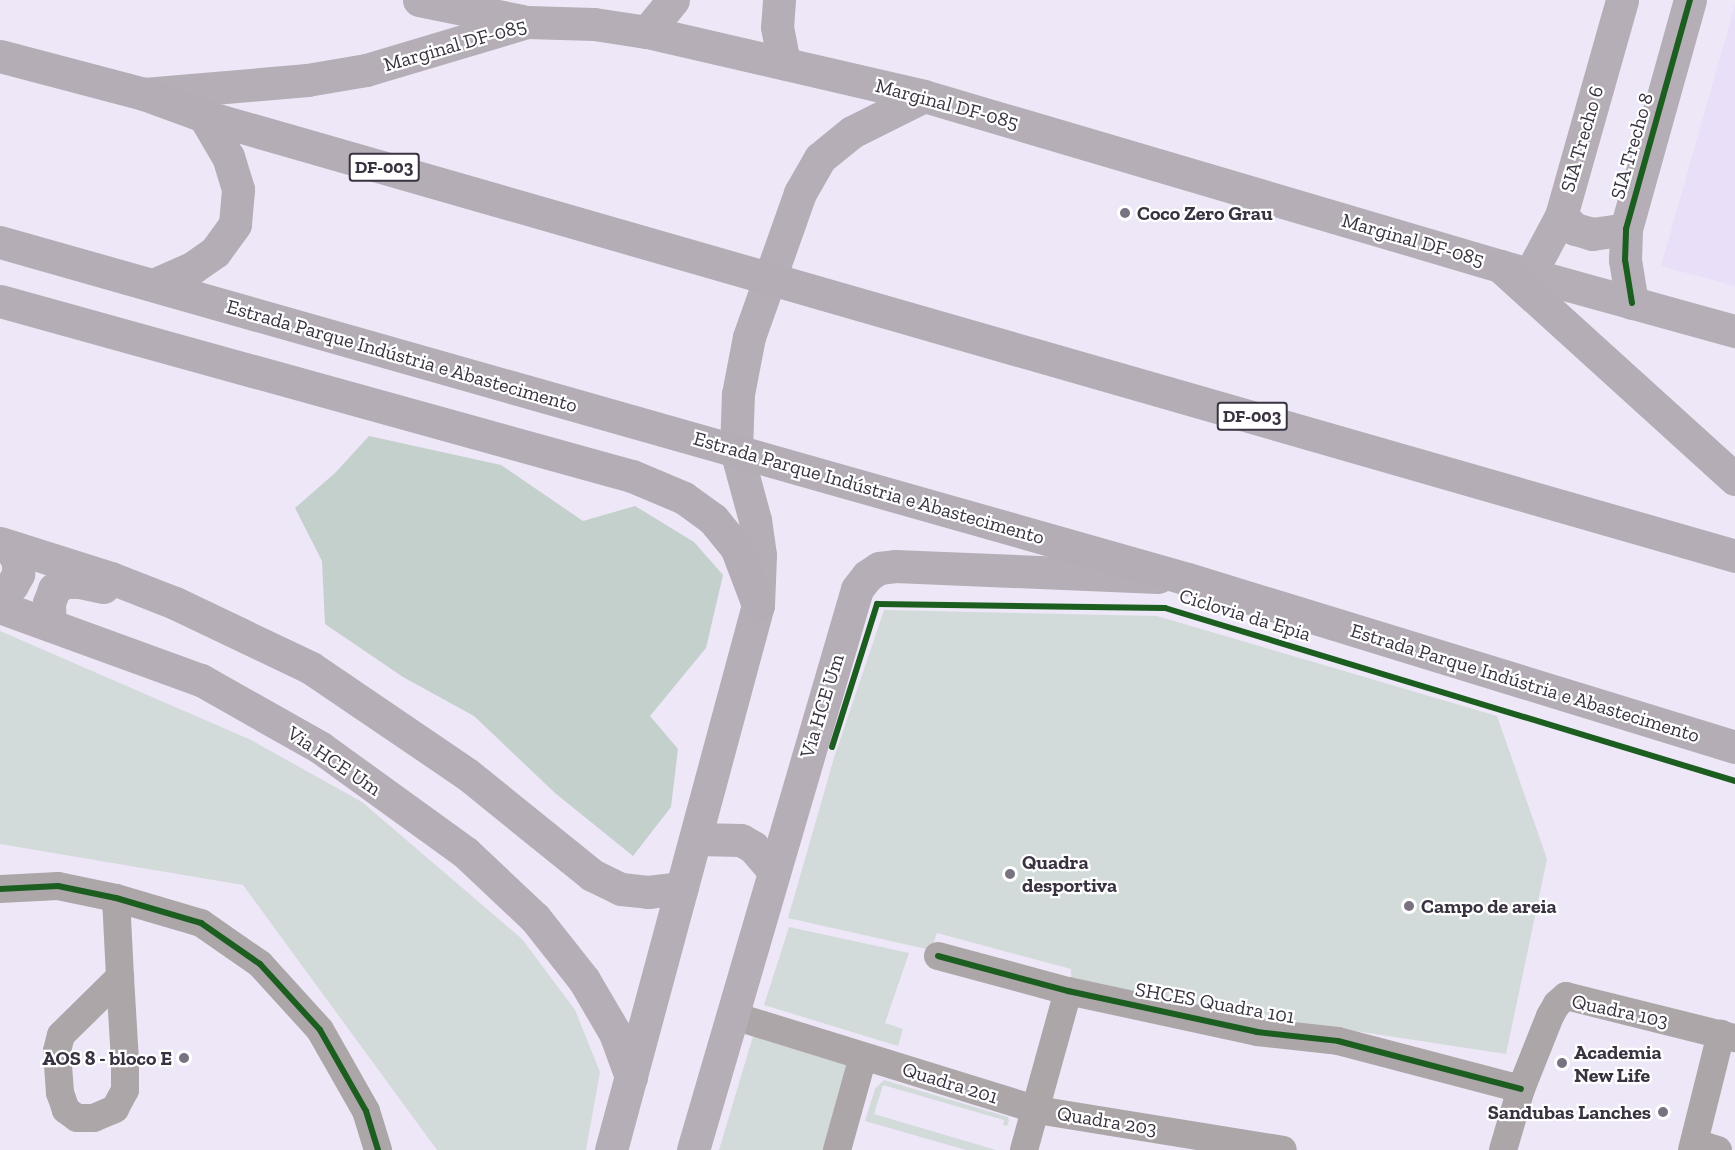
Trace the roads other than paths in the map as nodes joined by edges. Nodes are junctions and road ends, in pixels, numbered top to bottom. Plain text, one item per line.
1 (419, 0) edge
2 (672, 0) edge
3 (779, 0) edge
4 (1622, 0) edge
5 (1690, 0) edge
6 (527, 22) junction
7 (647, 32) junction
8 (0, 56) edge
9 (784, 63) junction
10 (144, 94) junction
11 (924, 96) junction
12 (204, 116) junction
13 (1561, 216) junction
14 (1626, 230) junction
15 (0, 242) edge
16 (1515, 270) junction
17 (768, 278) junction
18 (153, 285) junction
19 (0, 302) edge
20 (1632, 303) junction
21 (1735, 331) edge
22 (736, 450) junction
23 (1735, 479) edge
24 (4, 544) edge
25 (1735, 556) edge
26 (1188, 579) junction
27 (0, 592) edge
28 (175, 603) junction
29 (758, 605) junction
30 (0, 607) edge
31 (50, 624) junction
32 (1735, 747) edge
33 (696, 839) junction
34 (774, 871) junction
35 (682, 888) junction
36 (0, 889) edge
37 (116, 898) junction
38 (938, 956) dead end
39 (120, 977) dead end
40 (1068, 991) junction
41 (734, 1016) junction
42 (1728, 1036) edge
43 (864, 1057) junction
44 (631, 1077) junction
45 (1521, 1089) junction
46 (1037, 1110) junction
47 (1702, 1148) edge
48 (378, 1150) edge
49 (612, 1150) edge
50 (693, 1150) edge
51 (837, 1150) edge
52 (1024, 1150) edge
53 (1283, 1150) edge
54 (1503, 1150) edge

1 - 6 main road
2 - 7 main road
3 - 9 main road
4 - 13 main road, SIA Trecho 6
5 - 14 main road, SIA Trecho 8
6 - 7 main road, Marginal DF-085
6 - 10 main road, Marginal DF-085
7 - 9 main road, Marginal DF-085
8 - 10 highway, DF-003
9 - 11 main road, Marginal DF-085
10 - 12 highway, DF-003
11 - 16 main road, Marginal DF-085
11 - 17 main road
12 - 17 highway, DF-003
12 - 18 highway
13 - 14 main road
13 - 16 main road, SIA Trecho 6
14 - 20 main road, SIA Trecho 8
15 - 18 highway, Estrada Parque Indústria e Abastecimento
16 - 20 main road, Marginal DF-085
16 - 23 highway
17 - 22 main road
17 - 25 highway, DF-003
18 - 22 highway, Estrada Parque Indústria e Abastecimento
19 - 29 highway
20 - 21 main road, Marginal DF-085
22 - 26 highway, Estrada Parque Indústria e Abastecimento
22 - 29 main road
24 - 27 main road
24 - 28 main road
26 - 32 highway, Estrada Parque Indústria e Abastecimento
26 - 34 main road, Via HCE Um
28 - 31 main road
28 - 35 main road
29 - 33 main road
30 - 31 main road, Via HCE Um
31 - 44 main road, Via HCE Um
33 - 34 main road
33 - 35 main road
34 - 41 main road, Via HCE Um
35 - 44 main road
36 - 37 street
37 - 39 street
37 - 48 street
38 - 40 street, SHCES Quadra 101
40 - 45 street, SHCES Quadra 101
40 - 46 street, Quadra 203
41 - 43 street, Quadra 201
41 - 50 main road, Via HCE Um
42 - 45 street, Quadra 103
42 - 47 street, Quadra 103
43 - 46 street, Quadra 201
43 - 51 street
44 - 49 main road
45 - 54 street, Quadra 103
46 - 52 street, Quadra 203
46 - 53 street, Quadra 203

